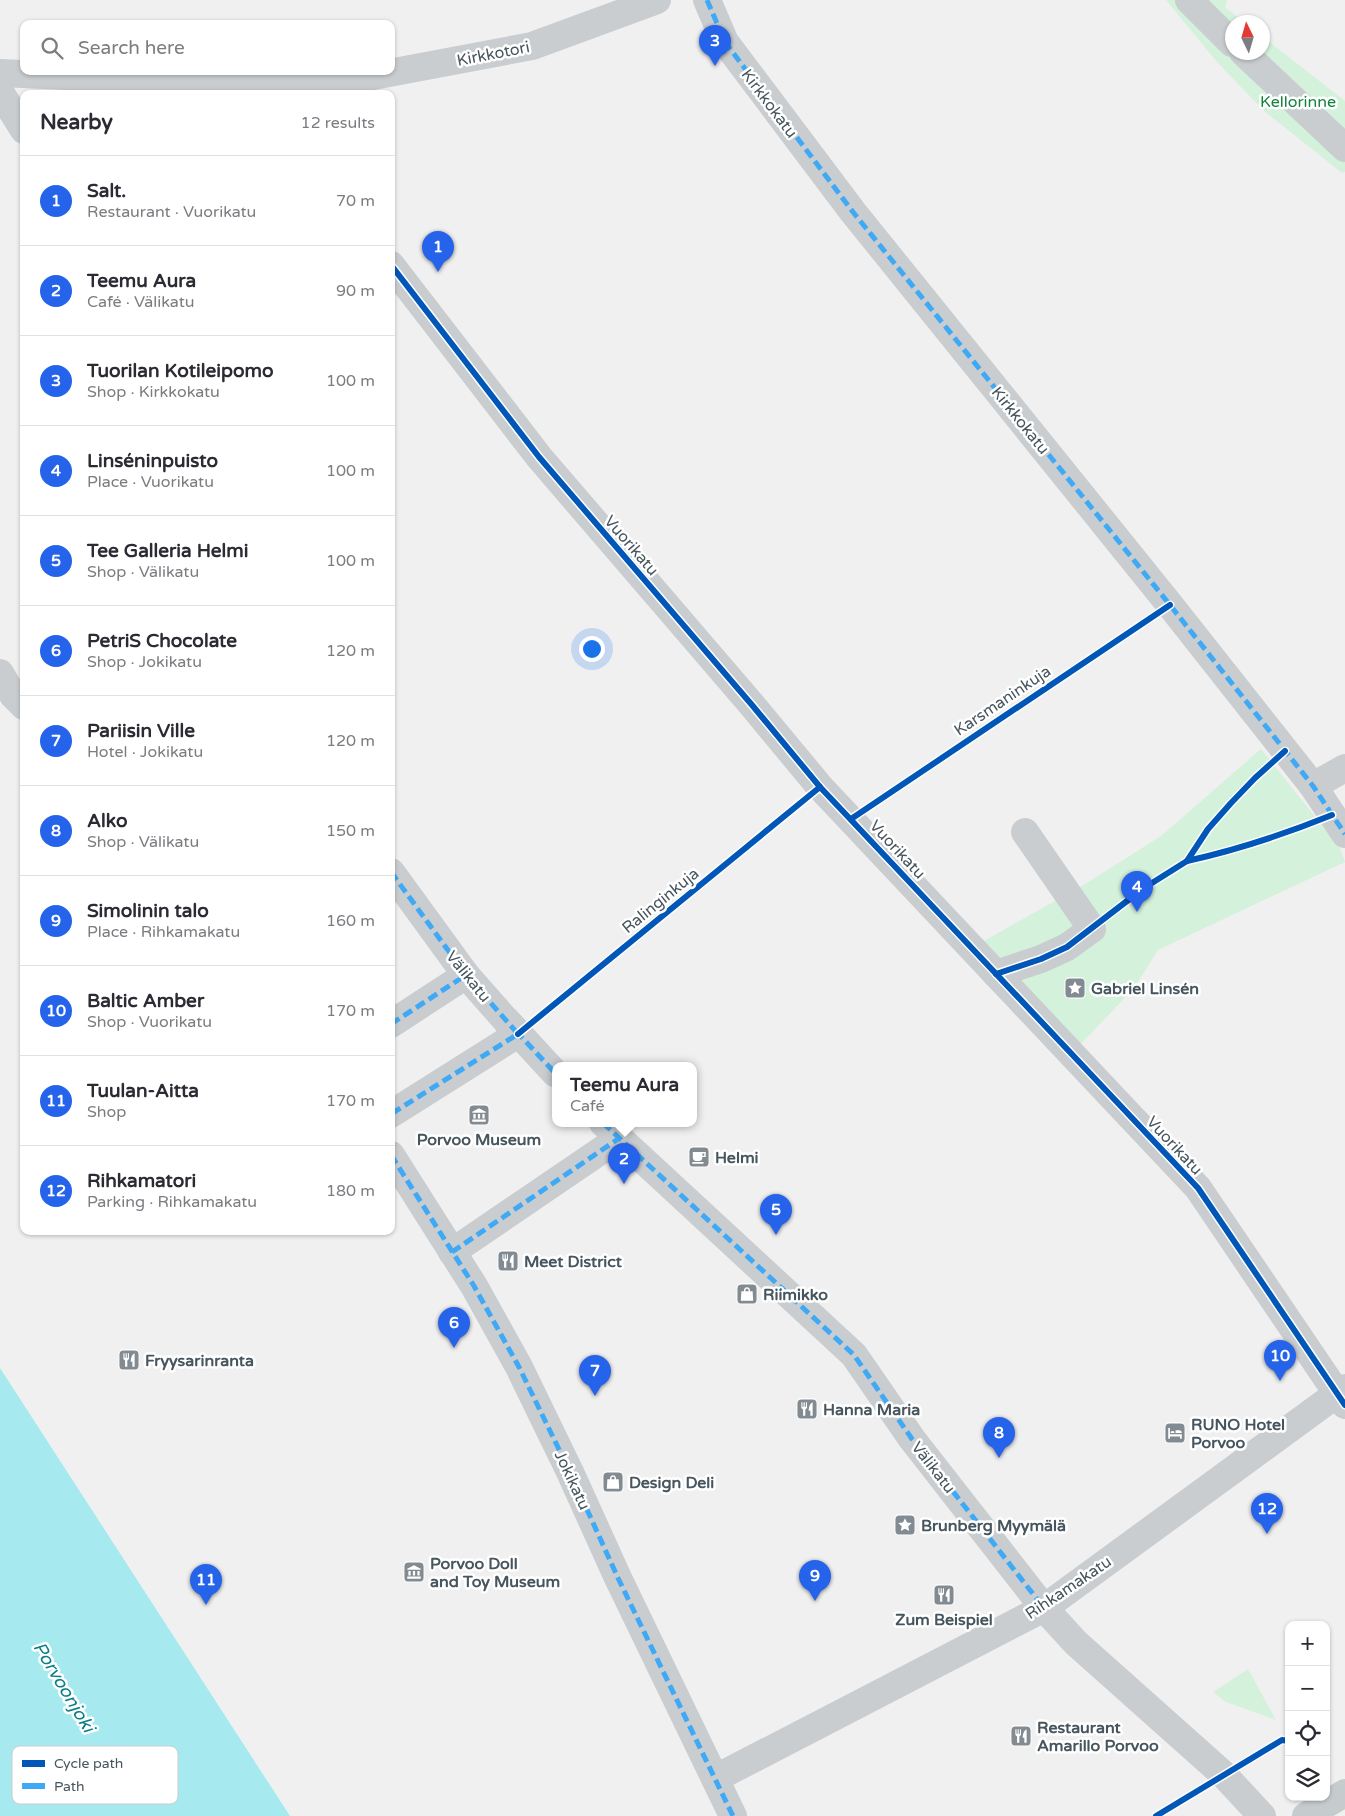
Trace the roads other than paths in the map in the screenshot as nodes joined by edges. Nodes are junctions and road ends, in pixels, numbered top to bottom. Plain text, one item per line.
1 (657, 0) edge
2 (707, 0) edge
3 (1189, 0) edge
4 (1225, 36) edge
5 (1252, 60) edge
6 (395, 72) edge
7 (0, 73) edge
8 (20, 74) edge
9 (36, 75) edge
10 (378, 75) edge
11 (324, 88) edge
12 (0, 92) edge
13 (20, 124) edge
14 (1345, 148) edge
15 (395, 270) edge
16 (0, 674) edge
17 (20, 702) edge
18 (1345, 768) edge
19 (1313, 786) junction
20 (1025, 832) dead end
21 (1345, 834) edge
22 (395, 878) edge
23 (996, 974) junction
24 (466, 976) junction
25 (395, 1021) edge
26 (518, 1034) junction
27 (552, 1070) edge
28 (395, 1111) edge
29 (611, 1131) edge
30 (395, 1161) edge
31 (452, 1252) junction
32 (1343, 1395) edge
33 (1044, 1608) junction
34 (716, 1778) junction
35 (1345, 1793) edge
36 (733, 1816) edge
37 (1262, 1816) edge
38 (1306, 1816) edge

1 - 6 street, Kirkkotori
2 - 19 street, Kirkkokatu
3 - 4 street
5 - 14 street
7 - 8 street, Kirkkotori
9 - 11 street, Kirkkotori
10 - 11 street, Kirkkotori
12 - 13 street
15 - 23 street, Vuorikatu
16 - 17 street
18 - 19 street
19 - 21 street, Kirkkokatu
20 - 23 street
22 - 24 street, Välikatu
23 - 32 street, Vuorikatu
24 - 25 street
24 - 26 street, Välikatu
26 - 27 street
26 - 28 street
29 - 31 street
29 - 33 street, Välikatu
30 - 31 street, Jokikatu
31 - 34 street, Jokikatu
32 - 33 street, Rihkamakatu
33 - 34 street, Rihkamakatu
33 - 37 street, Välikatu
34 - 36 street, Jokikatu
35 - 38 main road

